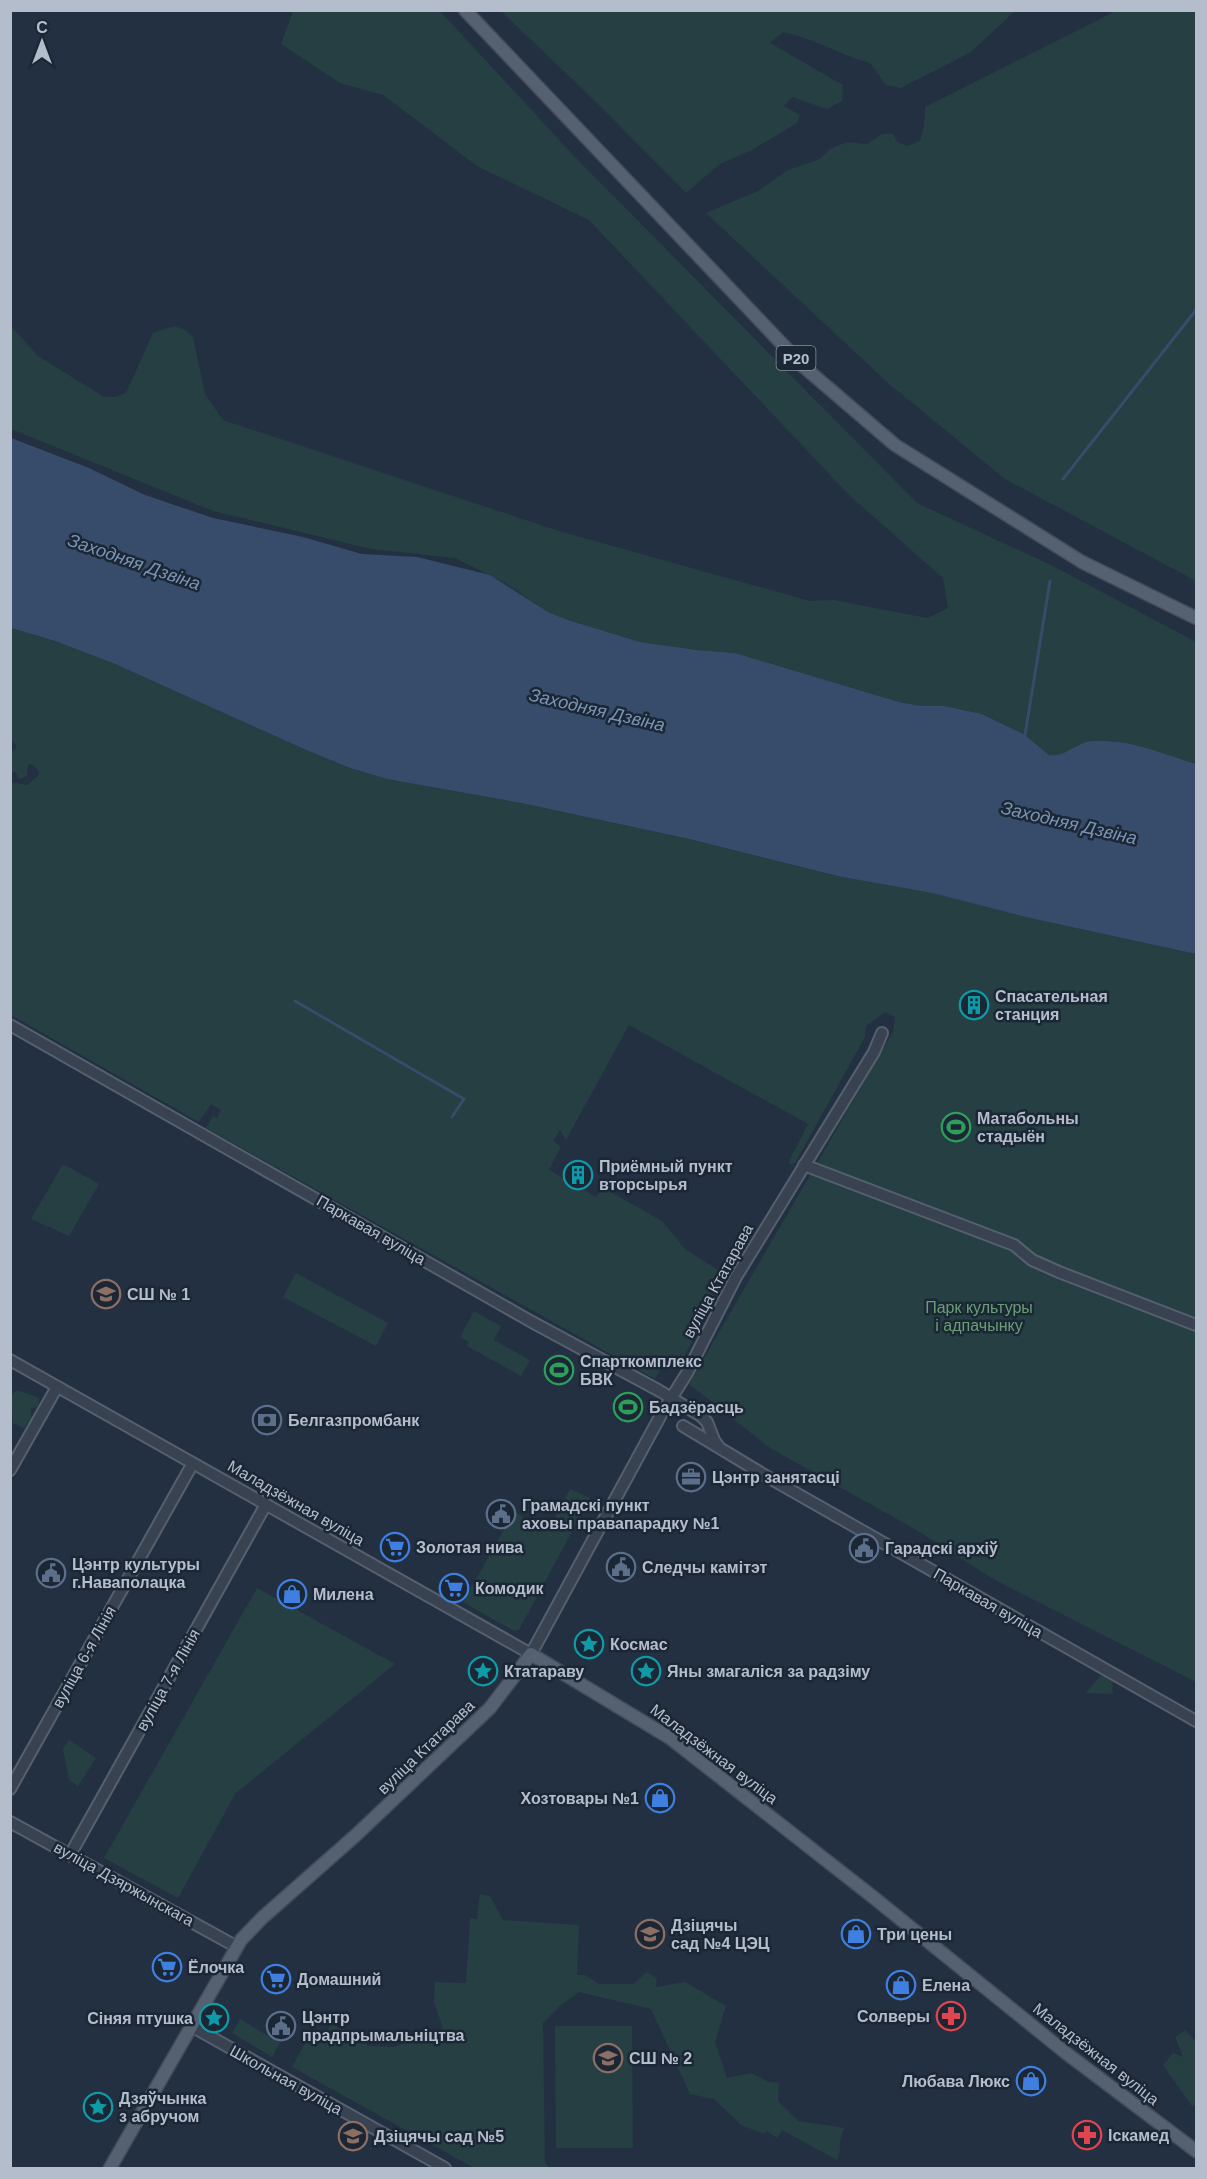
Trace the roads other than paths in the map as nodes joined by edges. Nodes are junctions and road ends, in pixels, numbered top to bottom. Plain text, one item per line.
1 (465, 10) edge
2 (1197, 618) edge
3 (10, 1025) edge
4 (882, 1033) dead end
5 (804, 1165) junction
6 (1197, 1325) edge
7 (10, 1360) edge
8 (57, 1387) junction
9 (672, 1399) junction
10 (683, 1426) dead end
11 (719, 1447) junction
12 (193, 1463) junction
13 (10, 1470) edge
14 (265, 1506) junction
15 (531, 1654) junction
16 (1197, 1721) edge
17 (10, 1789) edge
18 (10, 1822) edge
19 (70, 1855) junction
20 (237, 1947) junction
21 (190, 2026) junction
22 (1197, 2151) edge
23 (110, 2169) edge
24 (445, 2169) edge

1 - 2 main road, Р20
3 - 9 street, Паркавая вуліца
4 - 5 street, вуліца Ктатарава
5 - 6 street
5 - 9 street, вуліца Ктатарава
7 - 8 street, Маладзёжная вуліца
8 - 12 street, Маладзёжная вуліца
8 - 13 street
9 - 11 street, Паркавая вуліца
9 - 15 street, вуліца Ктатарава
10 - 11 street, Паркавая вуліца
11 - 16 street, Паркавая вуліца
12 - 14 street, Маладзёжная вуліца
12 - 17 street, вуліца 6-я Лінія
14 - 15 street, Маладзёжная вуліца
14 - 19 street, вуліца 7-я Лінія
15 - 20 main road, вуліца Ктатарава
15 - 22 main road, Маладзёжная вуліца
18 - 19 street, вуліца Дзяржынскага
19 - 20 street, вуліца Дзяржынскага
20 - 21 main road, вуліца Ктатарава
21 - 23 main road, вуліца Ктатарава
21 - 24 street, Школьная вуліца

